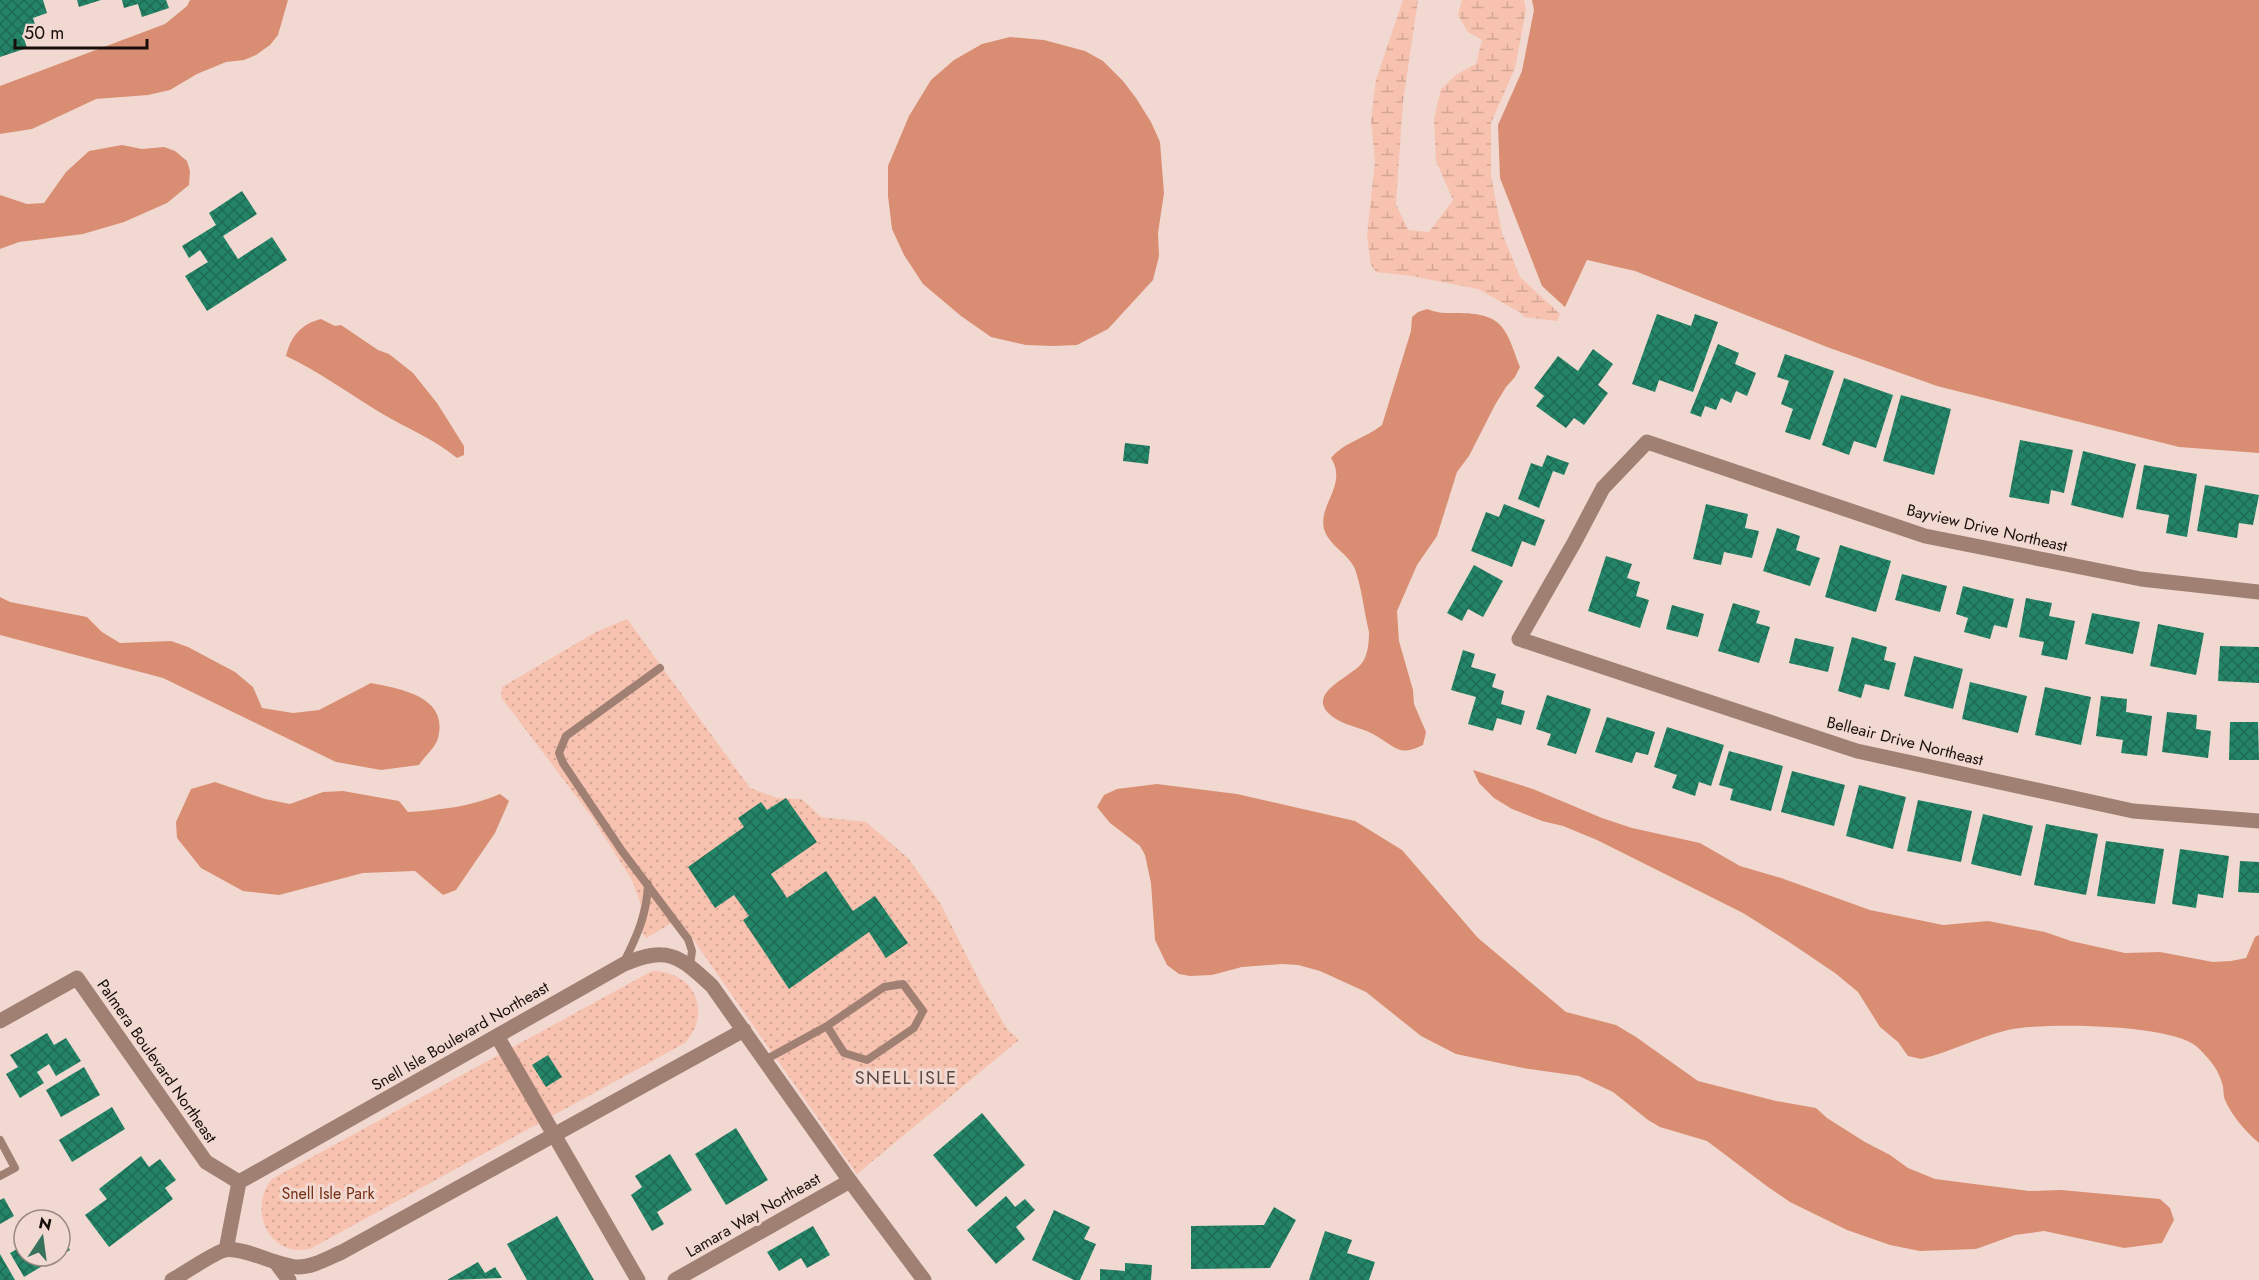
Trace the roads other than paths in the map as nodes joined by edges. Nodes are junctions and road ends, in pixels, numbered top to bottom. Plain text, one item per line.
1 (2259, 592) edge
2 (1519, 639) joint
3 (660, 668) dead end
4 (2259, 822) edge
5 (648, 884) junction
6 (624, 964) junction
7 (690, 965) junction
8 (0, 1021) edge
9 (827, 1026) junction
10 (744, 1030) junction
11 (497, 1036) junction
12 (765, 1060) junction
13 (555, 1134) junction
14 (0, 1140) edge
15 (0, 1176) edge
16 (849, 1181) junction
17 (239, 1182) junction
18 (226, 1250) junction
19 (277, 1264) junction
20 (172, 1280) edge
21 (289, 1280) edge
22 (638, 1280) edge
23 (675, 1280) edge
24 (924, 1280) edge

1 - 2 street, Bayview Drive Northeast
2 - 4 street, Belleair Drive Northeast
3 - 5 lane
5 - 6 lane
5 - 7 lane
6 - 7 street, Snell Isle Boulevard Northeast
6 - 11 street, Snell Isle Boulevard Northeast
7 - 10 street, Snell Isle Boulevard Northeast
8 - 17 street, Palmera Boulevard Northeast
9 - 9 lane
9 - 12 lane
10 - 12 street, Snell Isle Boulevard Northeast
10 - 13 street
11 - 13 street
11 - 17 street, Snell Isle Boulevard Northeast
12 - 16 street, Snell Isle Boulevard Northeast
13 - 19 street
13 - 22 street
14 - 15 lane
16 - 23 street, Lamara Way Northeast
16 - 24 street, Snell Isle Boulevard Northeast
17 - 18 street
18 - 19 street
18 - 20 street
19 - 21 street

